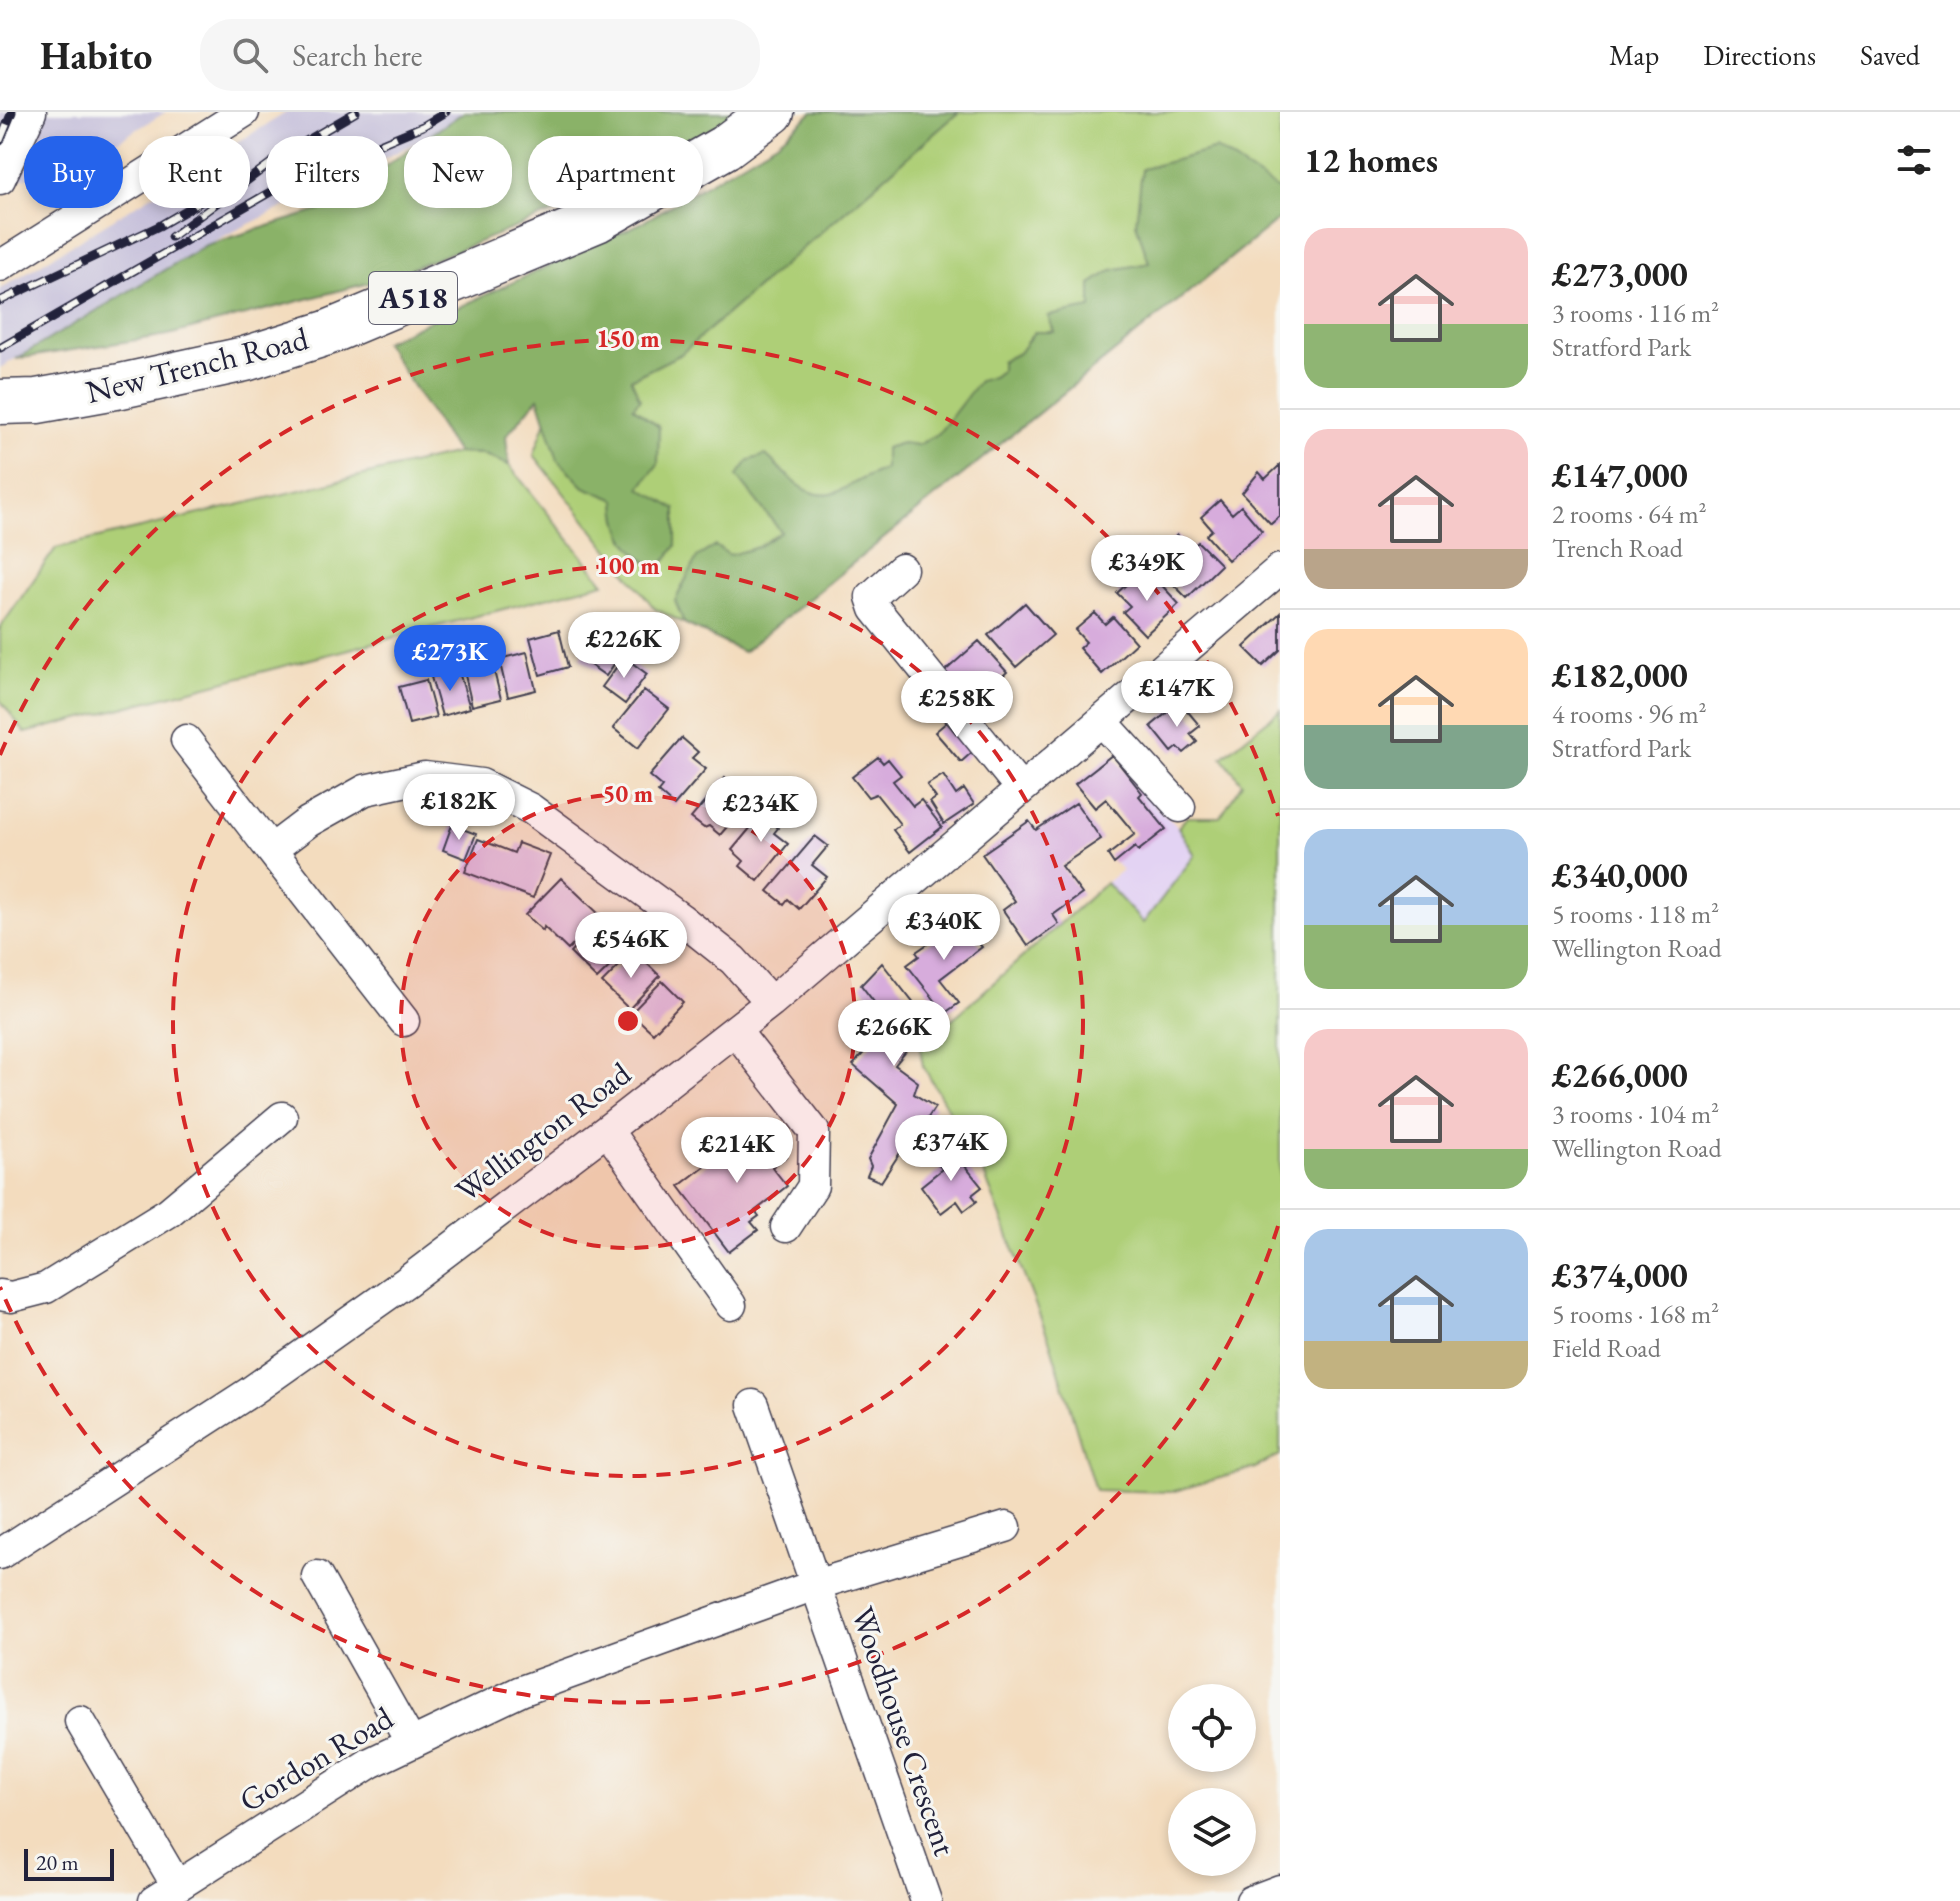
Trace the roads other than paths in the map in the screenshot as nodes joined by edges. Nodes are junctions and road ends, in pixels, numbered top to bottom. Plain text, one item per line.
1 (31, 112) edge
2 (244, 112) edge
3 (772, 112) edge
4 (0, 179) edge
5 (0, 266) edge
6 (11, 402) edge
7 (902, 569) dead end
8 (1280, 569) edge
9 (1102, 721) junction
10 (186, 740) dead end
11 (1021, 789) junction
12 (1180, 807) dead end
13 (271, 850) junction
14 (771, 1002) junction
15 (404, 1021) dead end
16 (735, 1030) junction
17 (282, 1117) dead end
18 (607, 1130) junction
19 (786, 1227) dead end
20 (0, 1295) edge
21 (731, 1305) dead end
22 (753, 1405) dead end
23 (1006, 1527) dead end
24 (0, 1554) edge
25 (317, 1576) dead end
26 (815, 1585) junction
27 (521, 1691) joint
28 (80, 1721) dead end
29 (411, 1743) junction
30 (1280, 1890) edge
31 (166, 1894) edge
32 (926, 1901) edge
33 (1251, 1901) edge

1 - 4 street
2 - 5 street
3 - 6 highway, New Trench Road / A518
7 - 11 street
8 - 9 street, Wellington Road
9 - 11 street, Wellington Road
9 - 12 street
10 - 13 street
11 - 14 street, Wellington Road
13 - 14 street
13 - 15 street
14 - 16 street, Wellington Road
16 - 18 street, Wellington Road
16 - 19 street
17 - 20 street
18 - 21 street
18 - 24 street, Wellington Road
22 - 26 street, Woodhouse Crescent
23 - 26 street, Woodhouse Crescent
25 - 29 street
26 - 27 street, Woodhouse Crescent
26 - 32 street, Woodhouse Crescent
27 - 29 street, Gordon Road
28 - 31 street
29 - 31 street, Gordon Road
30 - 33 street

